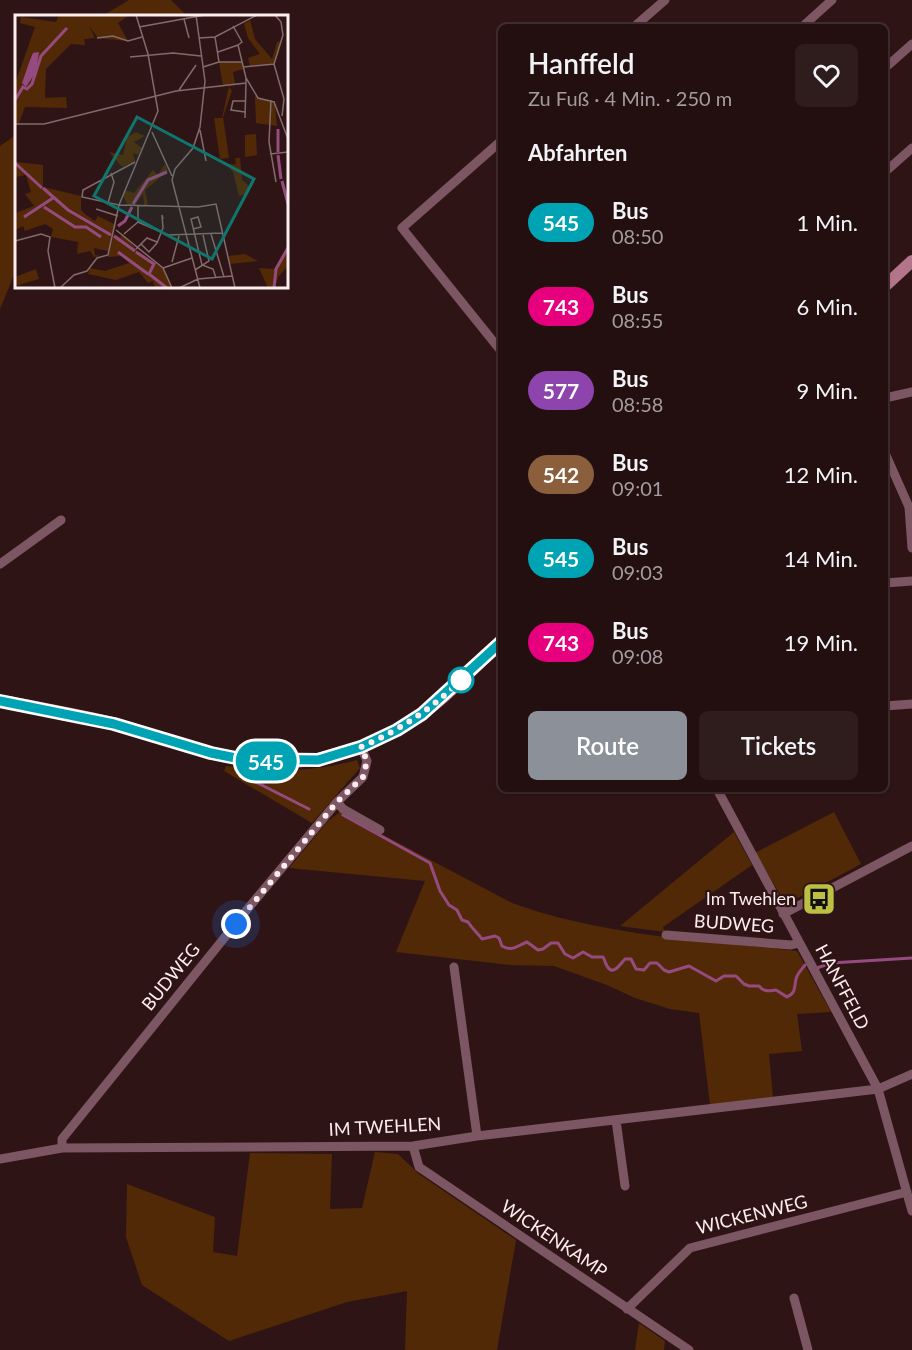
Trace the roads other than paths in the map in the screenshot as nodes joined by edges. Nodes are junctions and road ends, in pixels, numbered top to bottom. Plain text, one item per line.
1 (665, 0) edge
2 (832, 0) edge
3 (637, 24) edge
4 (805, 24) edge
5 (912, 44) edge
6 (888, 65) edge
7 (498, 144) edge
8 (912, 148) edge
9 (888, 169) edge
10 (912, 261) edge
11 (888, 283) edge
12 (498, 347) edge
13 (912, 392) edge
14 (888, 397) edge
15 (888, 460) edge
16 (61, 520) dead end
17 (912, 548) edge
18 (0, 564) edge
19 (912, 581) edge
20 (888, 583) edge
21 (498, 645) edge
22 (0, 701) edge
23 (912, 704) edge
24 (888, 706) edge
25 (361, 747) junction
26 (719, 792) edge
27 (337, 802) junction
28 (380, 830) dead end
29 (912, 846) edge
30 (783, 914) junction
31 (666, 935) dead end
32 (799, 942) junction
33 (454, 966) dead end
34 (912, 1074) edge
35 (878, 1089) junction
36 (616, 1120) junction
37 (477, 1136) junction
38 (413, 1146) junction
39 (62, 1148) junction
40 (0, 1159) edge
41 (625, 1186) dead end
42 (907, 1192) junction
43 (912, 1211) edge
44 (794, 1298) dead end
45 (627, 1309) junction
46 (689, 1350) edge
47 (808, 1350) edge

1 - 3 street
2 - 4 street
5 - 6 street
7 - 12 street
8 - 9 street
10 - 11 street
13 - 14 street
15 - 17 street
16 - 18 street
19 - 20 street
21 - 25 street
22 - 25 street
23 - 24 street
25 - 27 street, BUDWEG
26 - 30 street, HANFFELD
27 - 28 street
27 - 39 street, BUDWEG
29 - 30 street
30 - 32 street, HANFFELD
31 - 32 street, BUDWEG
32 - 35 street, HANFFELD
33 - 37 street
34 - 35 street, IM TWEHLEN
35 - 36 street, IM TWEHLEN
35 - 42 street, HANFFELD
36 - 37 street, IM TWEHLEN
36 - 41 street
37 - 38 street, IM TWEHLEN
38 - 39 street, IM TWEHLEN
38 - 45 street, WICKENKAMP
39 - 40 street, IM TWEHLEN
42 - 43 street, HANFFELD
42 - 45 street, WICKENWEG
44 - 47 street
45 - 46 street, WICKENKAMP

